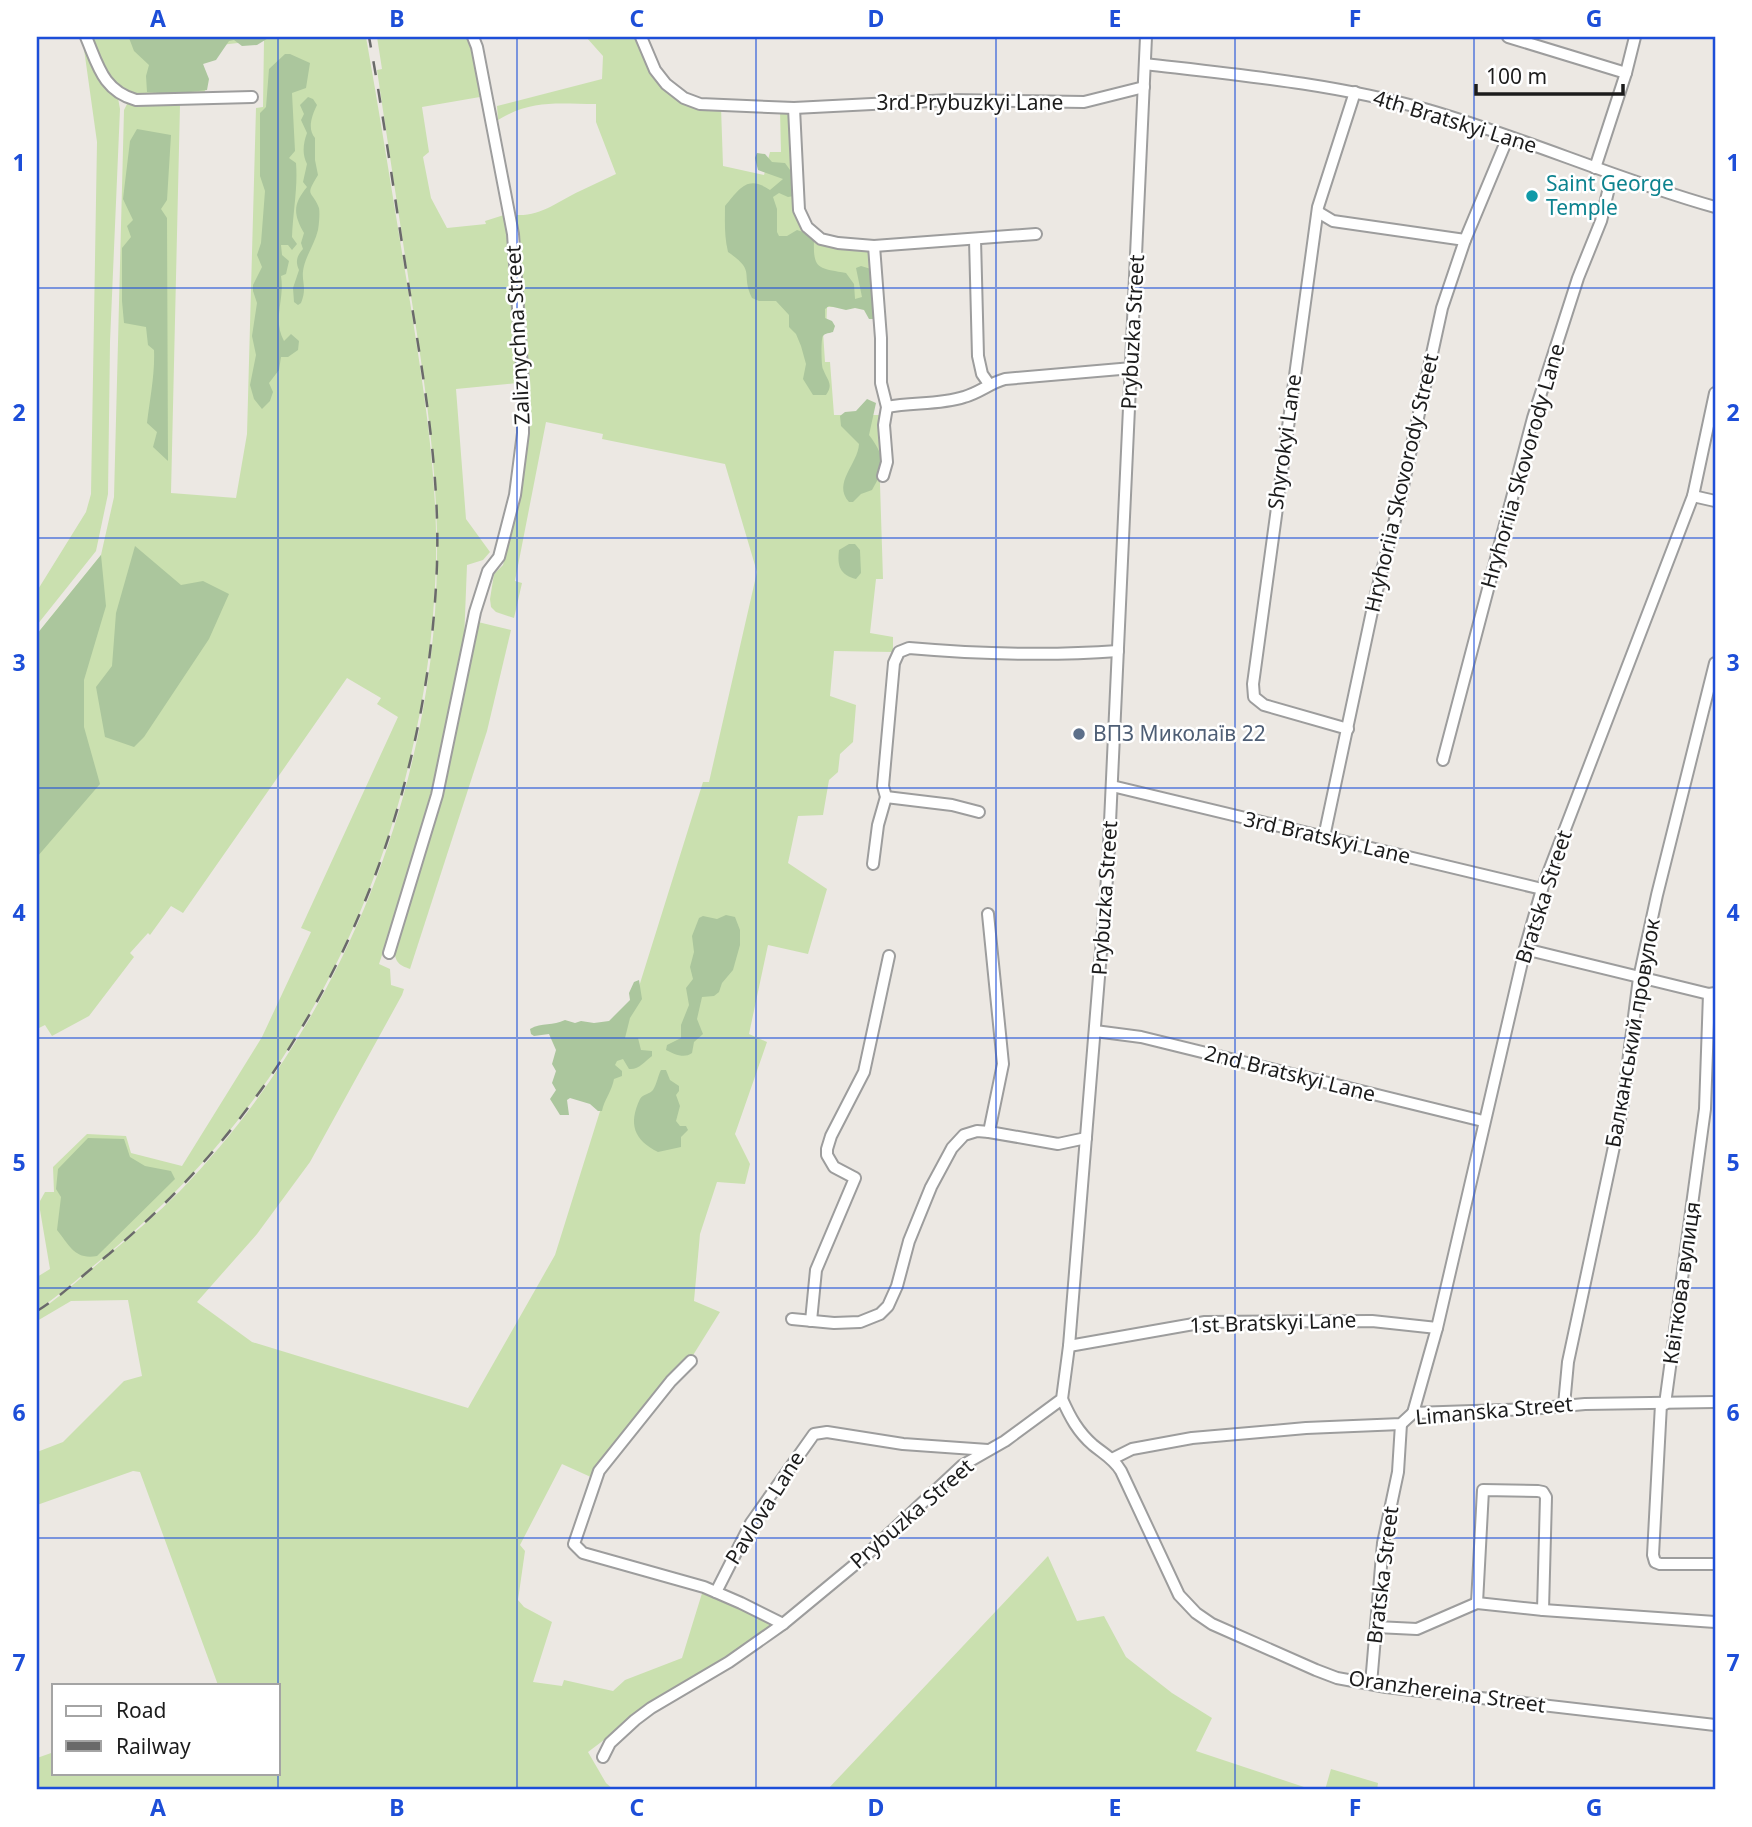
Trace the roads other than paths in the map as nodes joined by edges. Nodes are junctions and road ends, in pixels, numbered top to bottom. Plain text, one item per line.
1 (86, 37) edge
2 (473, 37) edge
3 (641, 37) edge
4 (1146, 37) edge
5 (1508, 37) edge
6 (1634, 37) edge
7 (1145, 64) junction
8 (1626, 73) junction
9 (1144, 88) junction
10 (1355, 92) junction
11 (252, 97) dead end
12 (794, 108) junction
13 (1508, 137) junction
14 (1595, 168) junction
15 (1612, 175) junction
16 (1715, 207) edge
17 (1318, 212) junction
18 (1036, 234) dead end
19 (975, 239) junction
20 (1465, 240) junction
21 (874, 247) junction
22 (1132, 368) junction
23 (989, 384) junction
24 (1715, 393) edge
25 (887, 407) junction
26 (883, 476) dead end
27 (1693, 496) junction
28 (1715, 501) edge
29 (1118, 651) junction
30 (1715, 663) edge
31 (1348, 729) junction
32 (1443, 760) dead end
33 (1112, 786) junction
34 (886, 797) junction
35 (979, 812) dead end
36 (1324, 837) junction
37 (873, 864) dead end
38 (1542, 889) junction
39 (988, 915) dead end
40 (1525, 949) junction
41 (389, 953) dead end
42 (889, 956) dead end
43 (1639, 978) junction
44 (1712, 994) edge
45 (1095, 1031) junction
46 (1483, 1121) junction
47 (989, 1132) junction
48 (1086, 1138) junction
49 (792, 1319) dead end
50 (811, 1321) junction
51 (1437, 1328) junction
52 (1069, 1346) junction
53 (691, 1361) dead end
54 (1062, 1399) junction
55 (1715, 1402) edge
56 (1663, 1404) junction
57 (1564, 1405) junction
58 (1413, 1413) junction
59 (1401, 1424) junction
60 (988, 1450) junction
61 (1112, 1459) junction
62 (1715, 1564) edge
63 (716, 1592) junction
64 (1476, 1603) junction
65 (1543, 1610) junction
66 (1715, 1622) edge
67 (783, 1624) junction
68 (1376, 1627) junction
69 (1371, 1684) junction
70 (1715, 1725) edge
71 (603, 1757) dead end

1 - 11 street
2 - 41 street, Zaliznychna Street
3 - 12 street, 3rd Prybuzkyi Lane
4 - 7 street, Prybuzka Street
5 - 8 street
6 - 8 street
7 - 9 street, Prybuzka Street
7 - 10 street, 4th Bratskyi Lane
8 - 14 street
9 - 12 street, 3rd Prybuzkyi Lane
9 - 22 street, Prybuzka Street
10 - 13 street, 4th Bratskyi Lane
10 - 17 street, Shyrokyi Lane
12 - 21 street
13 - 14 street, 4th Bratskyi Lane
13 - 20 street, Hryhoriia Skovorody Street
14 - 15 street, 4th Bratskyi Lane
15 - 16 street, 4th Bratskyi Lane
15 - 32 street, Hryhoriia Skovorody Lane
17 - 20 street
17 - 31 street, Shyrokyi Lane
18 - 19 street
19 - 21 street
19 - 23 street
20 - 31 street, Hryhoriia Skovorody Street
21 - 25 street
22 - 23 street
22 - 29 street, Prybuzka Street
23 - 25 street
24 - 27 street, Bratska Street
25 - 26 street
27 - 28 street
27 - 38 street, Bratska Street
29 - 33 street, Prybuzka Street
29 - 34 street
30 - 43 street, Балканський провулок
31 - 36 street, Hryhoriia Skovorody Street
33 - 36 street, 3rd Bratskyi Lane
33 - 45 street, Prybuzka Street
34 - 35 street
34 - 37 street
36 - 38 street, 3rd Bratskyi Lane
38 - 40 street, Bratska Street
39 - 47 street
40 - 43 street
40 - 46 street, Bratska Street
42 - 50 street
43 - 44 street
43 - 57 street, Балканський провулок
44 - 56 street, Квіткова вулиця
45 - 46 street, 2nd Bratskyi Lane
45 - 48 street, Prybuzka Street
46 - 51 street, Bratska Street
47 - 48 street
47 - 50 street
48 - 52 street, Prybuzka Street
49 - 50 street
51 - 52 street, 1st Bratskyi Lane
51 - 58 street, Bratska Street
52 - 54 street, Prybuzka Street
53 - 63 street
54 - 60 street, Prybuzka Street
54 - 61 street, Oranzhereina Street
55 - 56 street, Limanska Street
56 - 57 street, Limanska Street
56 - 62 street, Квіткова вулиця
57 - 58 street, Limanska Street
58 - 59 street, Limanska Street
59 - 61 street, Limanska Street
59 - 68 street, Bratska Street
60 - 63 street, Pavlova Lane
60 - 67 street, Prybuzka Street
61 - 69 street, Oranzhereina Street
63 - 67 street
64 - 65 street
64 - 65 street
64 - 68 street
65 - 66 street
67 - 71 street, Prybuzka Street
68 - 69 street, Bratska Street
69 - 70 street, Oranzhereina Street

